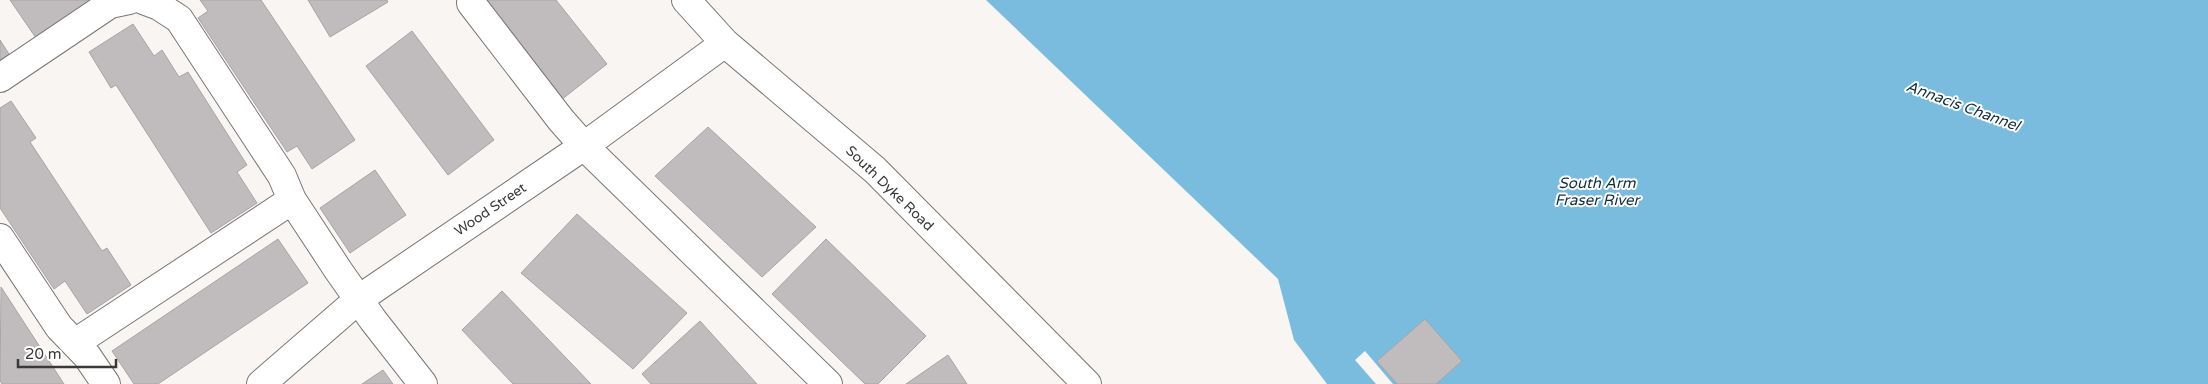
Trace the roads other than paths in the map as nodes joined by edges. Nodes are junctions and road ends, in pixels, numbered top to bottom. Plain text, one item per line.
1 (129, 0) edge
2 (143, 0) edge
3 (686, 0) edge
4 (472, 3) dead end
5 (725, 43) junction
6 (0, 78) edge
7 (584, 146) junction
8 (292, 200) junction
9 (0, 238) edge
10 (359, 299) junction
11 (75, 344) junction
12 (106, 384) edge
13 (261, 384) edge
14 (423, 384) edge
15 (828, 384) edge
16 (1087, 384) edge

1 - 6 street
2 - 8 street
3 - 5 street, South Dyke Road
4 - 7 street
5 - 7 street, Wood Street
5 - 16 street, South Dyke Road
7 - 10 street, Wood Street
7 - 15 street
8 - 10 street
8 - 11 street
9 - 11 street
10 - 13 street, Wood Street
10 - 14 street
11 - 12 street

